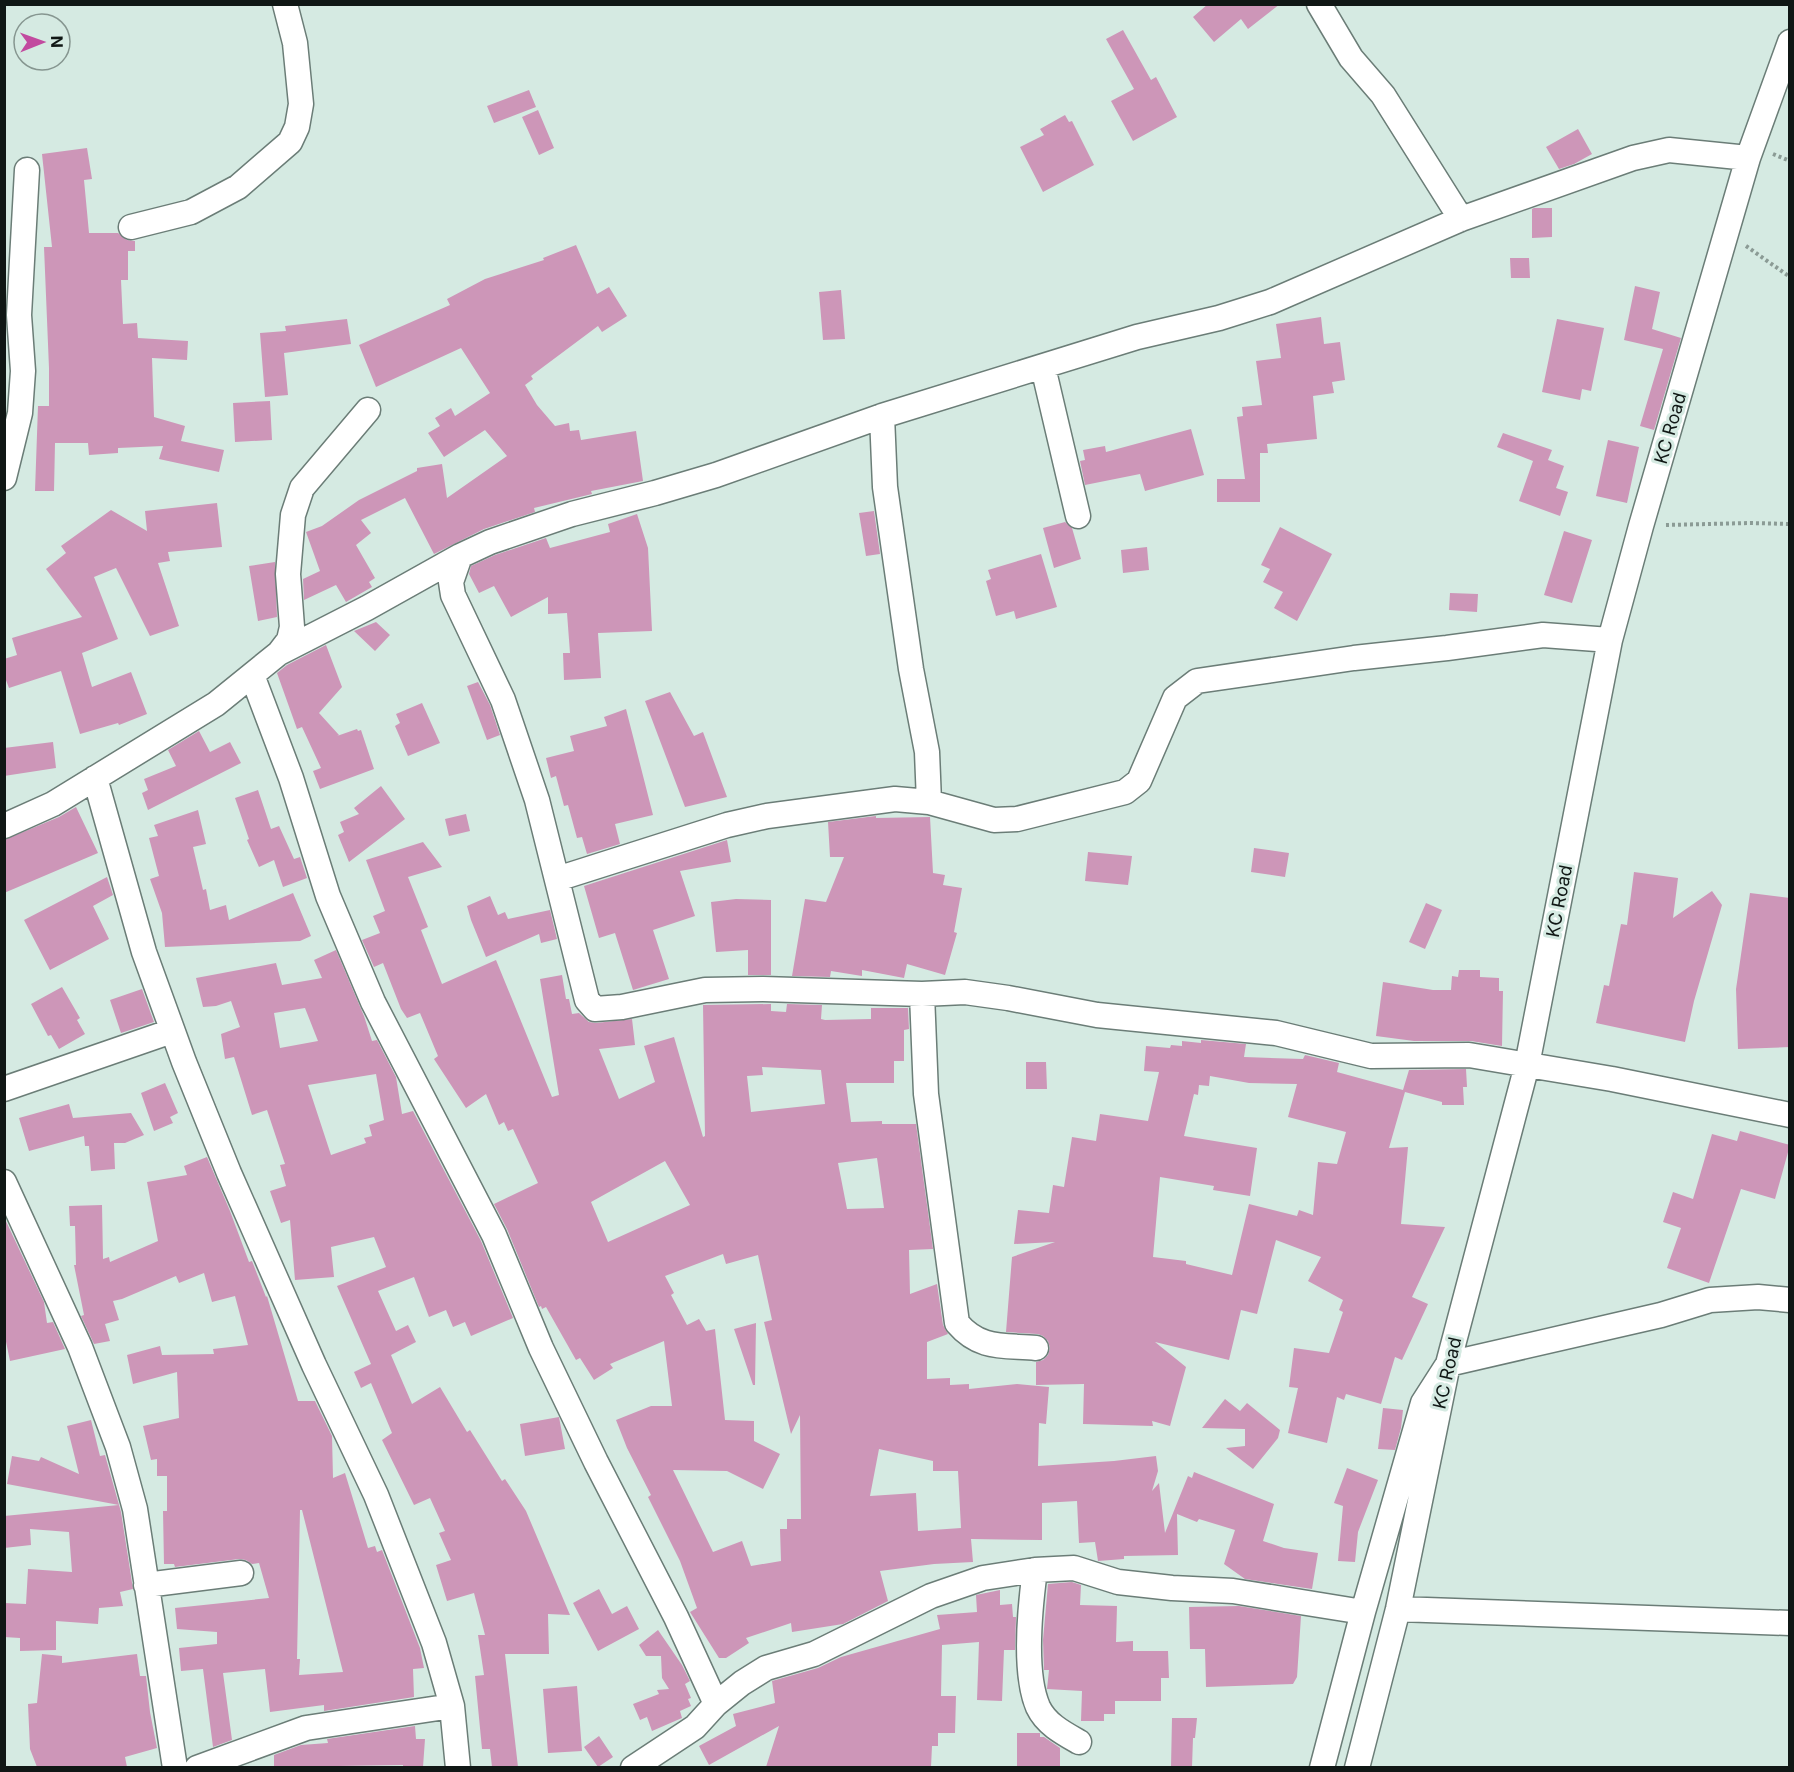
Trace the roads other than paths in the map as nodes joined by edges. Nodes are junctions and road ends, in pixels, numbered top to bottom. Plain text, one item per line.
1 (285, 4) edge
2 (1319, 4) edge
3 (1790, 42) edge
4 (1748, 158) junction
5 (27, 170) dead end
6 (1461, 219) junction
7 (131, 227) dead end
8 (1043, 367) junction
9 (368, 410) dead end
10 (882, 416) junction
11 (4, 478) edge
12 (1077, 516) dead end
13 (460, 556) junction
14 (1610, 640) junction
15 (279, 653) junction
16 (252, 675) junction
17 (94, 778) junction
18 (929, 802) junction
19 (4, 826) edge
20 (557, 879) junction
21 (922, 994) junction
22 (172, 1031) junction
23 (1527, 1065) junction
24 (4, 1089) edge
25 (1790, 1115) edge
26 (4, 1182) edge
27 (1790, 1300) edge
28 (1036, 1348) dead end
29 (1448, 1364) junction
30 (1035, 1570) junction
31 (242, 1573) dead end
32 (146, 1585) junction
33 (1398, 1608) junction
34 (1363, 1612) junction
35 (1790, 1623) edge
36 (1350, 1662) junction
37 (1383, 1668) junction
38 (716, 1704) junction
39 (452, 1706) junction
40 (1079, 1742) dead end
41 (175, 1767) edge
42 (198, 1767) edge
43 (458, 1767) edge
44 (633, 1767) edge
45 (1322, 1767) edge
46 (1357, 1767) edge

1 - 7 street
2 - 6 street
3 - 4 street, KC Road
4 - 6 street
4 - 14 street, KC Road
5 - 11 street
6 - 8 street
8 - 10 street
8 - 12 street
9 - 15 street
10 - 13 street
10 - 18 street
13 - 15 street
13 - 20 street
14 - 18 street
14 - 23 street, KC Road
15 - 16 street
16 - 17 street
16 - 38 street
17 - 19 street
17 - 22 street
18 - 20 street
20 - 21 street
21 - 23 street
21 - 28 street
22 - 24 street
22 - 39 street
23 - 25 street
23 - 29 street, KC Road
26 - 32 street
27 - 29 street
29 - 33 street, KC Road
29 - 34 street
30 - 34 street
30 - 38 street
30 - 40 street
31 - 32 street
32 - 41 street
33 - 35 street
33 - 37 street, KC Road
34 - 36 street
36 - 37 street
36 - 45 street
37 - 46 street, KC Road
38 - 44 street
39 - 42 street
39 - 43 street

